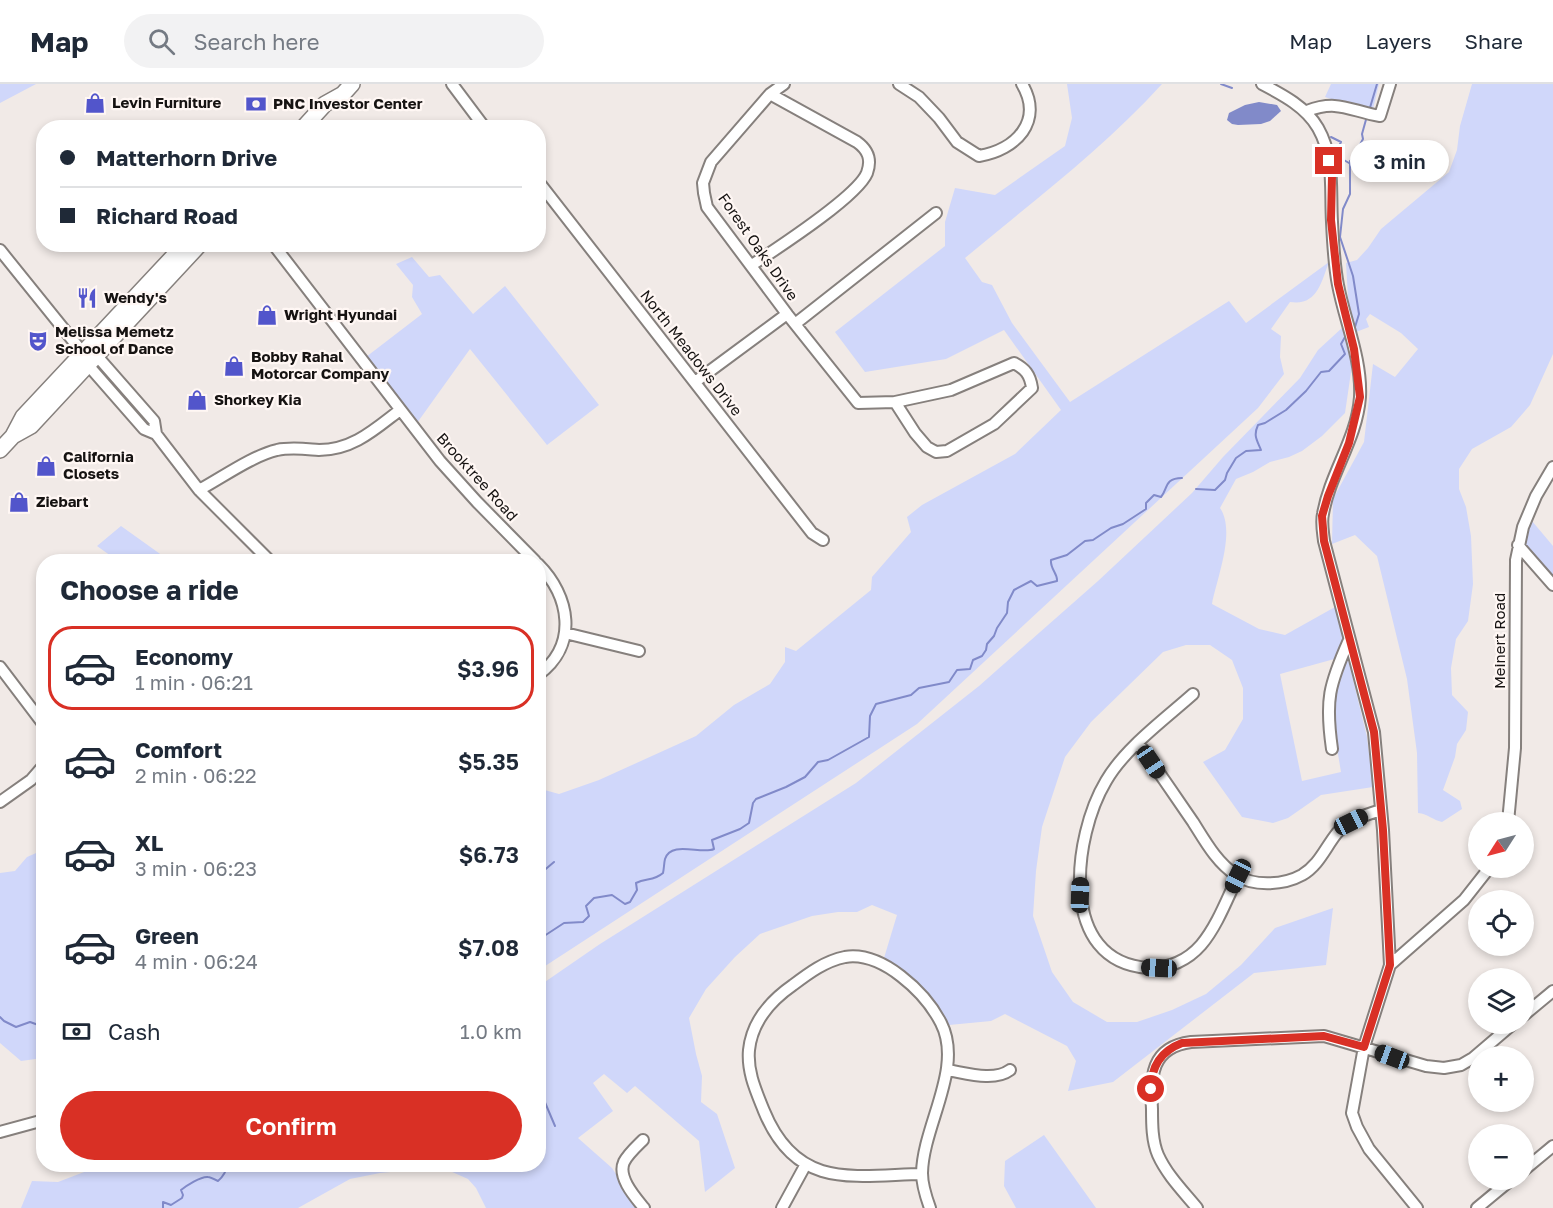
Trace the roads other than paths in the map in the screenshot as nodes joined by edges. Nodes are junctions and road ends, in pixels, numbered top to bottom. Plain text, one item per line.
1 (336, 84) edge
2 (352, 84) edge
3 (452, 84) edge
4 (784, 84) edge
5 (899, 84) edge
6 (1022, 84) edge
7 (1262, 84) edge
8 (1390, 84) edge
9 (770, 94) junction
10 (325, 104) junction
11 (1307, 111) junction
12 (310, 120) edge
13 (479, 120) edge
14 (546, 191) edge
15 (936, 213) dead end
16 (0, 250) edge
17 (178, 252) edge
18 (192, 252) edge
19 (279, 252) edge
20 (752, 266) junction
21 (787, 314) junction
22 (795, 324) junction
23 (89, 358) junction
24 (695, 382) junction
25 (895, 402) junction
26 (400, 410) junction
27 (0, 450) edge
28 (1553, 468) edge
29 (199, 490) junction
30 (823, 540) dead end
31 (1518, 545) junction
32 (263, 554) edge
33 (528, 554) edge
34 (546, 574) edge
35 (1553, 585) edge
36 (565, 633) junction
37 (1349, 640) junction
38 (639, 651) dead end
39 (0, 667) edge
40 (546, 667) edge
41 (1193, 694) dead end
42 (36, 714) edge
43 (1138, 743) junction
44 (1332, 749) dead end
45 (36, 774) edge
46 (0, 802) edge
47 (1381, 810) junction
48 (1509, 812) edge
49 (1238, 876) junction
50 (1481, 878) edge
51 (1390, 965) junction
52 (1553, 991) edge
53 (1534, 1007) edge
54 (1501, 1034) edge
55 (1364, 1047) junction
56 (947, 1070) junction
57 (1010, 1070) dead end
58 (36, 1122) edge
59 (0, 1132) edge
60 (643, 1140) dead end
61 (1553, 1146) edge
62 (1534, 1162) edge
63 (806, 1164) junction
64 (922, 1174) junction
65 (1499, 1190) edge
66 (644, 1208) edge
67 (782, 1208) edge
68 (930, 1208) edge
69 (1197, 1208) edge
70 (1417, 1208) edge
71 (1477, 1208) edge

1 - 10 highway
2 - 10 highway
3 - 13 street
4 - 9 street, Forest Oaks Drive
5 - 6 street
7 - 11 street
8 - 11 street
9 - 20 street, Forest Oaks Drive
9 - 20 street
10 - 12 highway
11 - 37 street
14 - 24 street, North Meadows Drive
15 - 22 street
16 - 23 street
17 - 23 highway
18 - 23 highway
19 - 26 street, Brooktree Road
20 - 21 street, Forest Oaks Drive
21 - 22 street, Forest Oaks Drive
21 - 24 street
22 - 25 street, Forest Oaks Drive
23 - 27 highway
23 - 29 street
24 - 30 street, North Meadows Drive
25 - 25 street
26 - 29 street
26 - 33 street, Brooktree Road
28 - 31 street, Meinert Road
29 - 32 street
31 - 35 street
31 - 48 street, Meinert Road
34 - 36 street, Brooktree Road
36 - 38 street
36 - 40 street, Brooktree Road
37 - 44 street
37 - 47 street
39 - 42 street
41 - 43 street
43 - 49 street
43 - 49 street
45 - 46 street
47 - 49 street
47 - 51 street
50 - 51 street
51 - 55 street
52 - 53 street
54 - 55 street
55 - 69 street
55 - 70 street
56 - 57 street
56 - 63 street
56 - 64 street
58 - 59 street
60 - 66 street
61 - 62 street
63 - 64 street
63 - 67 street
64 - 68 street
65 - 71 street

